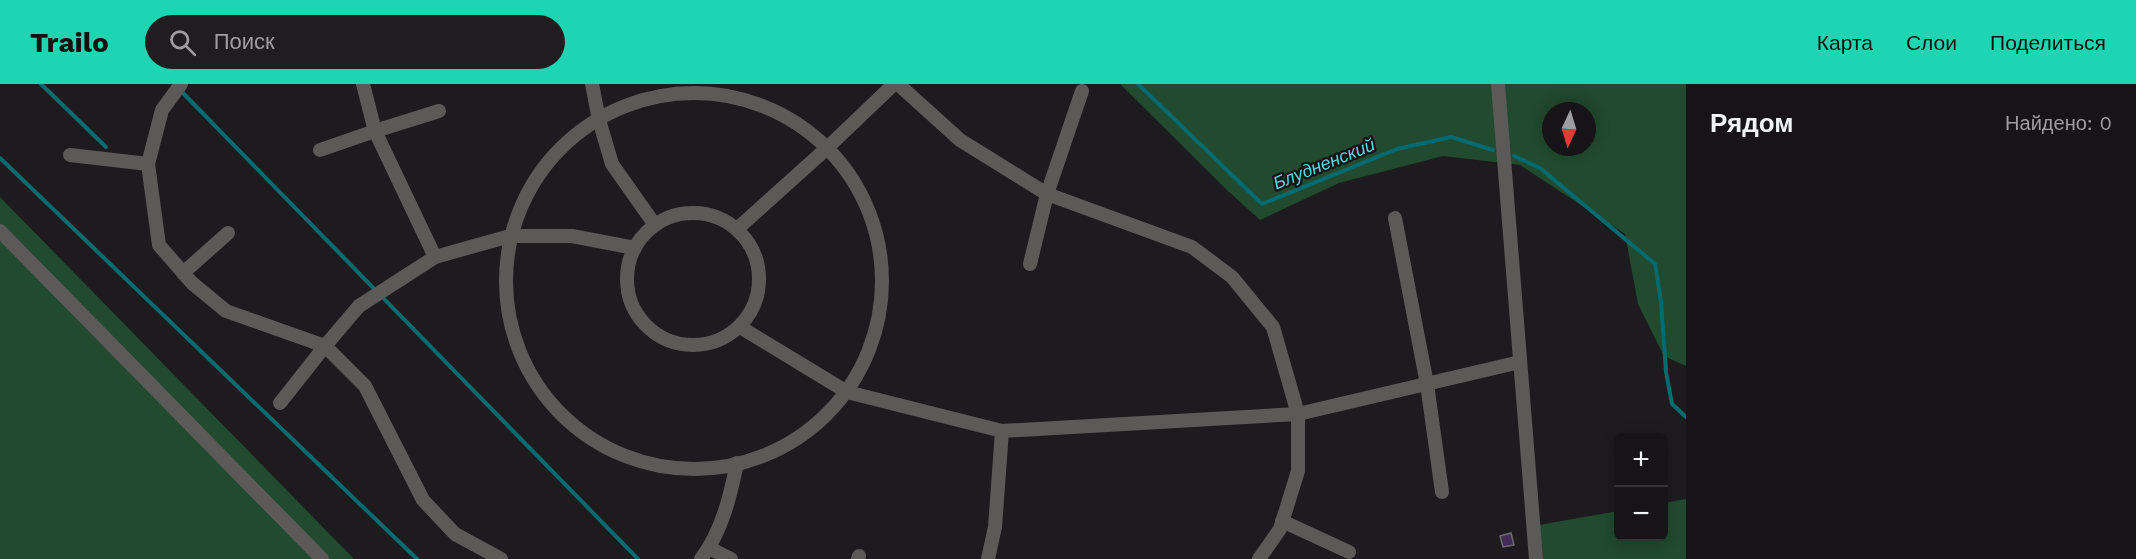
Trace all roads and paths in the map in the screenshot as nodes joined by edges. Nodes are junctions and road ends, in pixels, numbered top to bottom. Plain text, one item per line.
1 (182, 84) edge
2 (363, 84) edge
3 (592, 84) edge
4 (896, 84) edge
5 (1498, 84) edge
6 (1082, 91) dead end
7 (440, 111) dead end
8 (599, 120) junction
9 (375, 131) junction
10 (826, 149) junction
11 (320, 150) dead end
12 (70, 155) dead end
13 (148, 164) junction
14 (1047, 194) junction
15 (1395, 218) dead end
16 (655, 225) junction
17 (737, 229) junction
18 (0, 231) edge
19 (228, 233) dead end
20 (510, 236) junction
21 (635, 248) junction
22 (435, 257) junction
23 (1030, 264) dead end
24 (183, 273) junction
25 (740, 327) junction
26 (324, 346) junction
27 (1520, 362) junction
28 (1427, 384) junction
29 (847, 392) junction
30 (280, 403) dead end
31 (1298, 414) junction
32 (1002, 431) junction
33 (737, 463) junction
34 (1442, 492) dead end
35 (1282, 521) junction
36 (1349, 552) dead end
37 (705, 554) edge
38 (321, 559) edge
39 (501, 559) edge
40 (731, 559) edge
41 (988, 559) edge
42 (1259, 559) edge
43 (1536, 559) edge

1 - 13 street
2 - 9 street
3 - 8 street
4 - 10 street
4 - 14 street
5 - 27 street
6 - 14 street
7 - 9 street
8 - 10 street
8 - 16 street
8 - 20 street
9 - 11 street
9 - 22 street
10 - 17 street
10 - 29 street
12 - 13 street
13 - 24 street
14 - 23 street
14 - 31 street
15 - 28 street
16 - 17 street
16 - 21 street
17 - 25 street
18 - 38 street
19 - 24 street
20 - 21 street
20 - 22 street
20 - 33 street
21 - 25 street
22 - 26 street
24 - 26 street
25 - 29 street
26 - 30 street
26 - 39 street
27 - 28 street
27 - 43 street
28 - 31 street
28 - 34 street
29 - 32 street
29 - 33 street
31 - 32 street
31 - 35 street
32 - 41 street
33 - 37 street
35 - 36 street
35 - 42 street
37 - 40 street

